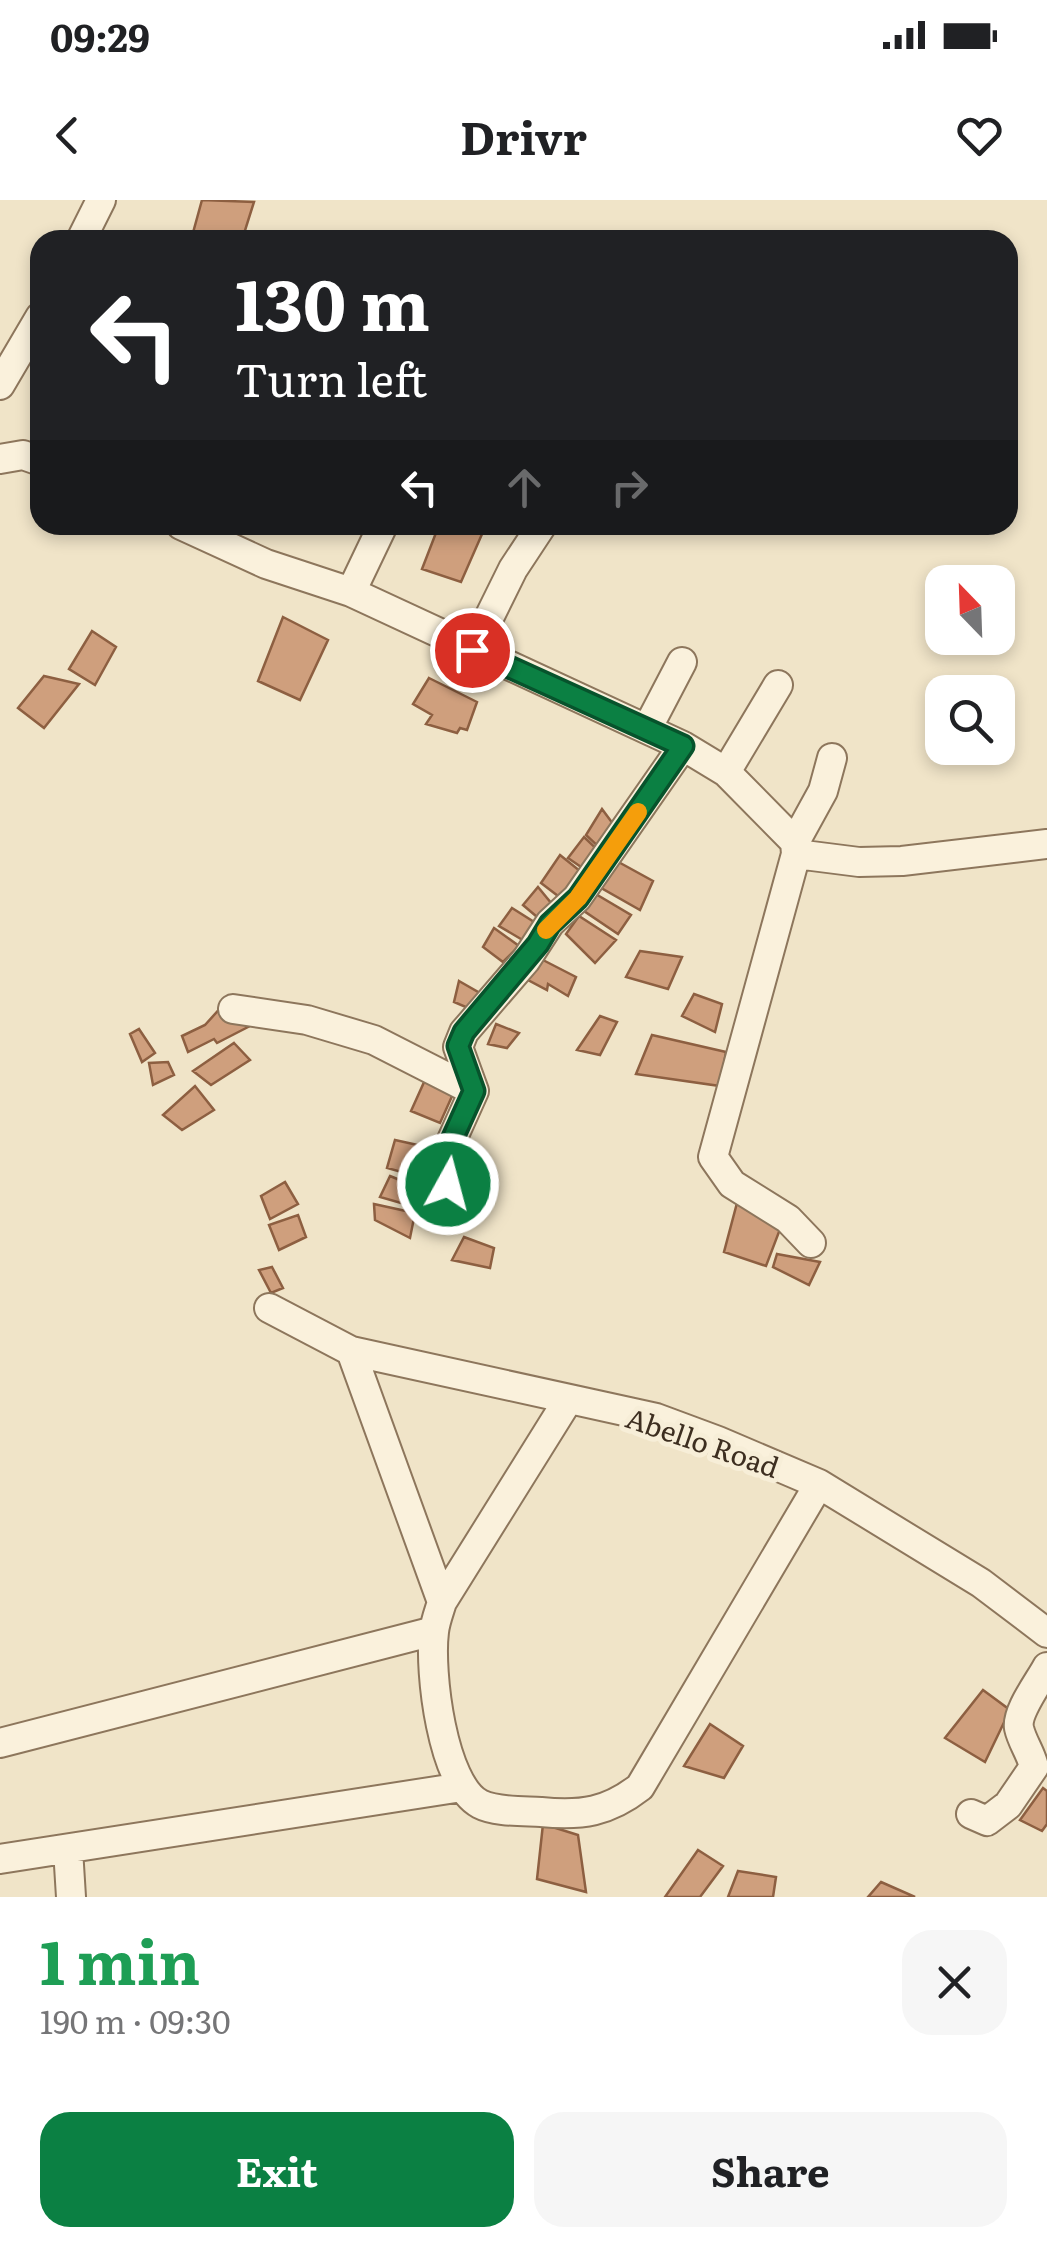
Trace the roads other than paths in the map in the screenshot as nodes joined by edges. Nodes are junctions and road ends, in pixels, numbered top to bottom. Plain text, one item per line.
1 (102, 200) edge
2 (86, 230) edge
3 (30, 334) edge
4 (0, 384) edge
5 (30, 457) edge
6 (0, 459) edge
7 (203, 535) edge
8 (378, 535) edge
9 (535, 535) edge
10 (352, 592) junction
11 (472, 650) junction
12 (682, 662) dead end
13 (778, 685) dead end
14 (647, 728) junction
15 (683, 746) junction
16 (832, 758) dead end
17 (726, 772) junction
18 (1047, 844) edge
19 (795, 848) junction
20 (233, 1009) dead end
21 (474, 1091) junction
22 (448, 1184) dead end
23 (811, 1244) dead end
24 (269, 1308) dead end
25 (351, 1351) junction
26 (568, 1400) junction
27 (819, 1484) junction
28 (442, 1602) junction
29 (434, 1631) junction
30 (1047, 1633) edge
31 (1047, 1668) edge
32 (0, 1743) edge
33 (462, 1787) junction
34 (970, 1814) dead end
35 (68, 1849) junction
36 (0, 1859) edge
37 (70, 1897) edge

1 - 2 street
3 - 4 street
5 - 6 street
7 - 10 street
8 - 10 street
9 - 11 street
10 - 11 street
11 - 14 street
12 - 14 street
13 - 17 street
14 - 15 street
15 - 17 street
15 - 21 street
16 - 19 street
17 - 19 street
18 - 19 street
19 - 23 street
20 - 21 street
21 - 22 street
24 - 25 street, Abello Road
25 - 26 street, Abello Road
25 - 28 street
26 - 27 street, Abello Road
26 - 28 street
27 - 30 street, Abello Road
27 - 33 street
28 - 29 street
29 - 32 street
29 - 33 street
31 - 34 street
33 - 35 street
35 - 36 street
35 - 37 street

